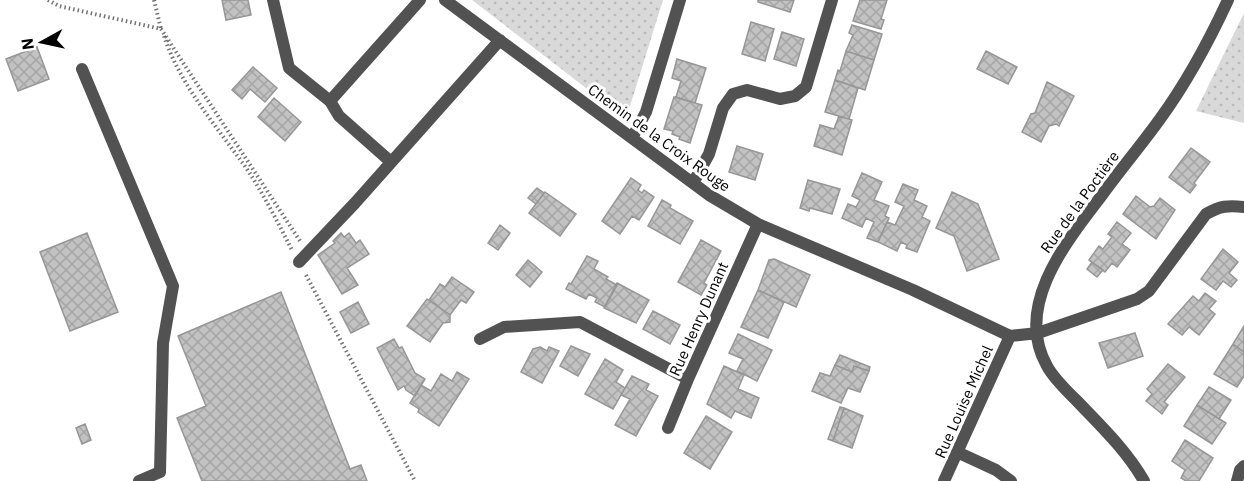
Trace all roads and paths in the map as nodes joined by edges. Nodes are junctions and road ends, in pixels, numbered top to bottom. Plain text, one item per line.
1 (48, 0) edge
2 (154, 0) edge
3 (273, 0) edge
4 (420, 0) edge
5 (445, 0) edge
6 (680, 0) edge
7 (832, 0) edge
8 (1228, 0) edge
9 (161, 29) junction
10 (500, 40) junction
11 (82, 69) dead end
12 (330, 101) junction
13 (632, 138) junction
14 (391, 162) junction
15 (693, 183) junction
16 (1244, 207) edge
17 (758, 224) junction
18 (309, 234) dead end
19 (298, 261) junction
20 (1038, 333) junction
21 (1010, 336) junction
22 (480, 339) dead end
23 (688, 379) junction
24 (669, 428) dead end
25 (957, 452) junction
26 (1244, 466) edge
27 (139, 481) edge
28 (415, 481) edge
29 (944, 481) edge
30 (1011, 481) edge
31 (1144, 481) edge
32 (1237, 481) edge

1 - 9 path
2 - 9 path
3 - 12 street
4 - 12 street
5 - 10 street, Chemin de la Croix Rouge
6 - 13 street
7 - 15 street
8 - 20 street, Rue de la Poctière
9 - 18 path
9 - 19 path
10 - 13 street, Chemin de la Croix Rouge
10 - 14 street
11 - 27 street
12 - 14 street
13 - 15 street, Chemin de la Croix Rouge
14 - 19 street
15 - 17 street, Chemin de la Croix Rouge
16 - 20 street
17 - 21 street, Chemin de la Croix Rouge
17 - 23 street, Rue Henry Dunant
19 - 28 path
20 - 21 street
20 - 31 street, Rue de la Poctière
21 - 25 street, Rue Louise Michel
22 - 23 street
23 - 24 street, Rue Henry Dunant
25 - 29 street, Rue Louise Michel
25 - 30 street
26 - 32 street

